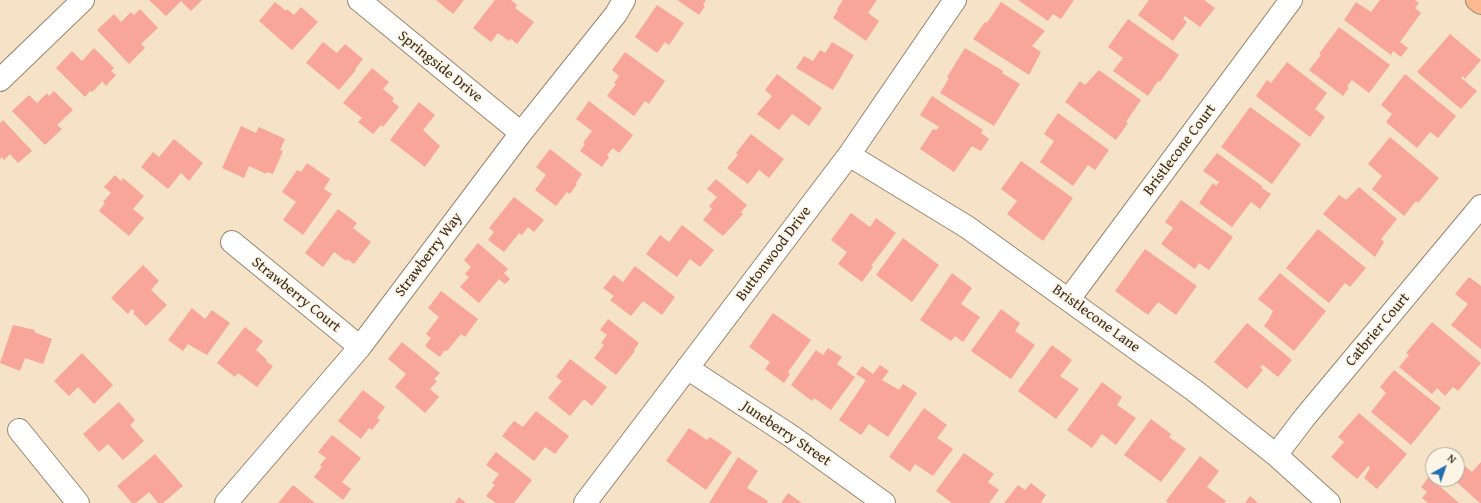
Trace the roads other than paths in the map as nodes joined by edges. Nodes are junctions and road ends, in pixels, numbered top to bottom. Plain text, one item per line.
1 (84, 0) edge
2 (359, 0) edge
3 (624, 0) edge
4 (955, 0) edge
5 (1292, 0) edge
6 (1477, 0) edge
7 (1481, 3) edge
8 (0, 80) edge
9 (521, 133) junction
10 (849, 155) junction
11 (1481, 206) edge
12 (232, 242) dead end
13 (1069, 299) junction
14 (360, 347) junction
15 (687, 368) junction
16 (19, 430) dead end
17 (1276, 455) junction
18 (78, 503) edge
19 (226, 503) edge
20 (586, 503) edge
21 (884, 503) edge
22 (1329, 503) edge

1 - 8 street
2 - 9 street, Springside Drive
3 - 9 street, Strawberry Way
4 - 10 street, Buttonwood Drive
5 - 13 street, Bristlecone Court
6 - 7 main road
9 - 14 street, Strawberry Way
10 - 13 street, Bristlecone Lane
10 - 15 street, Buttonwood Drive
11 - 17 street, Catbrier Court
12 - 14 street, Strawberry Court
13 - 17 street, Bristlecone Lane
14 - 19 street, Strawberry Way
15 - 20 street, Buttonwood Drive
15 - 21 street, Juneberry Street
16 - 18 street
17 - 22 street, Bristlecone Lane

